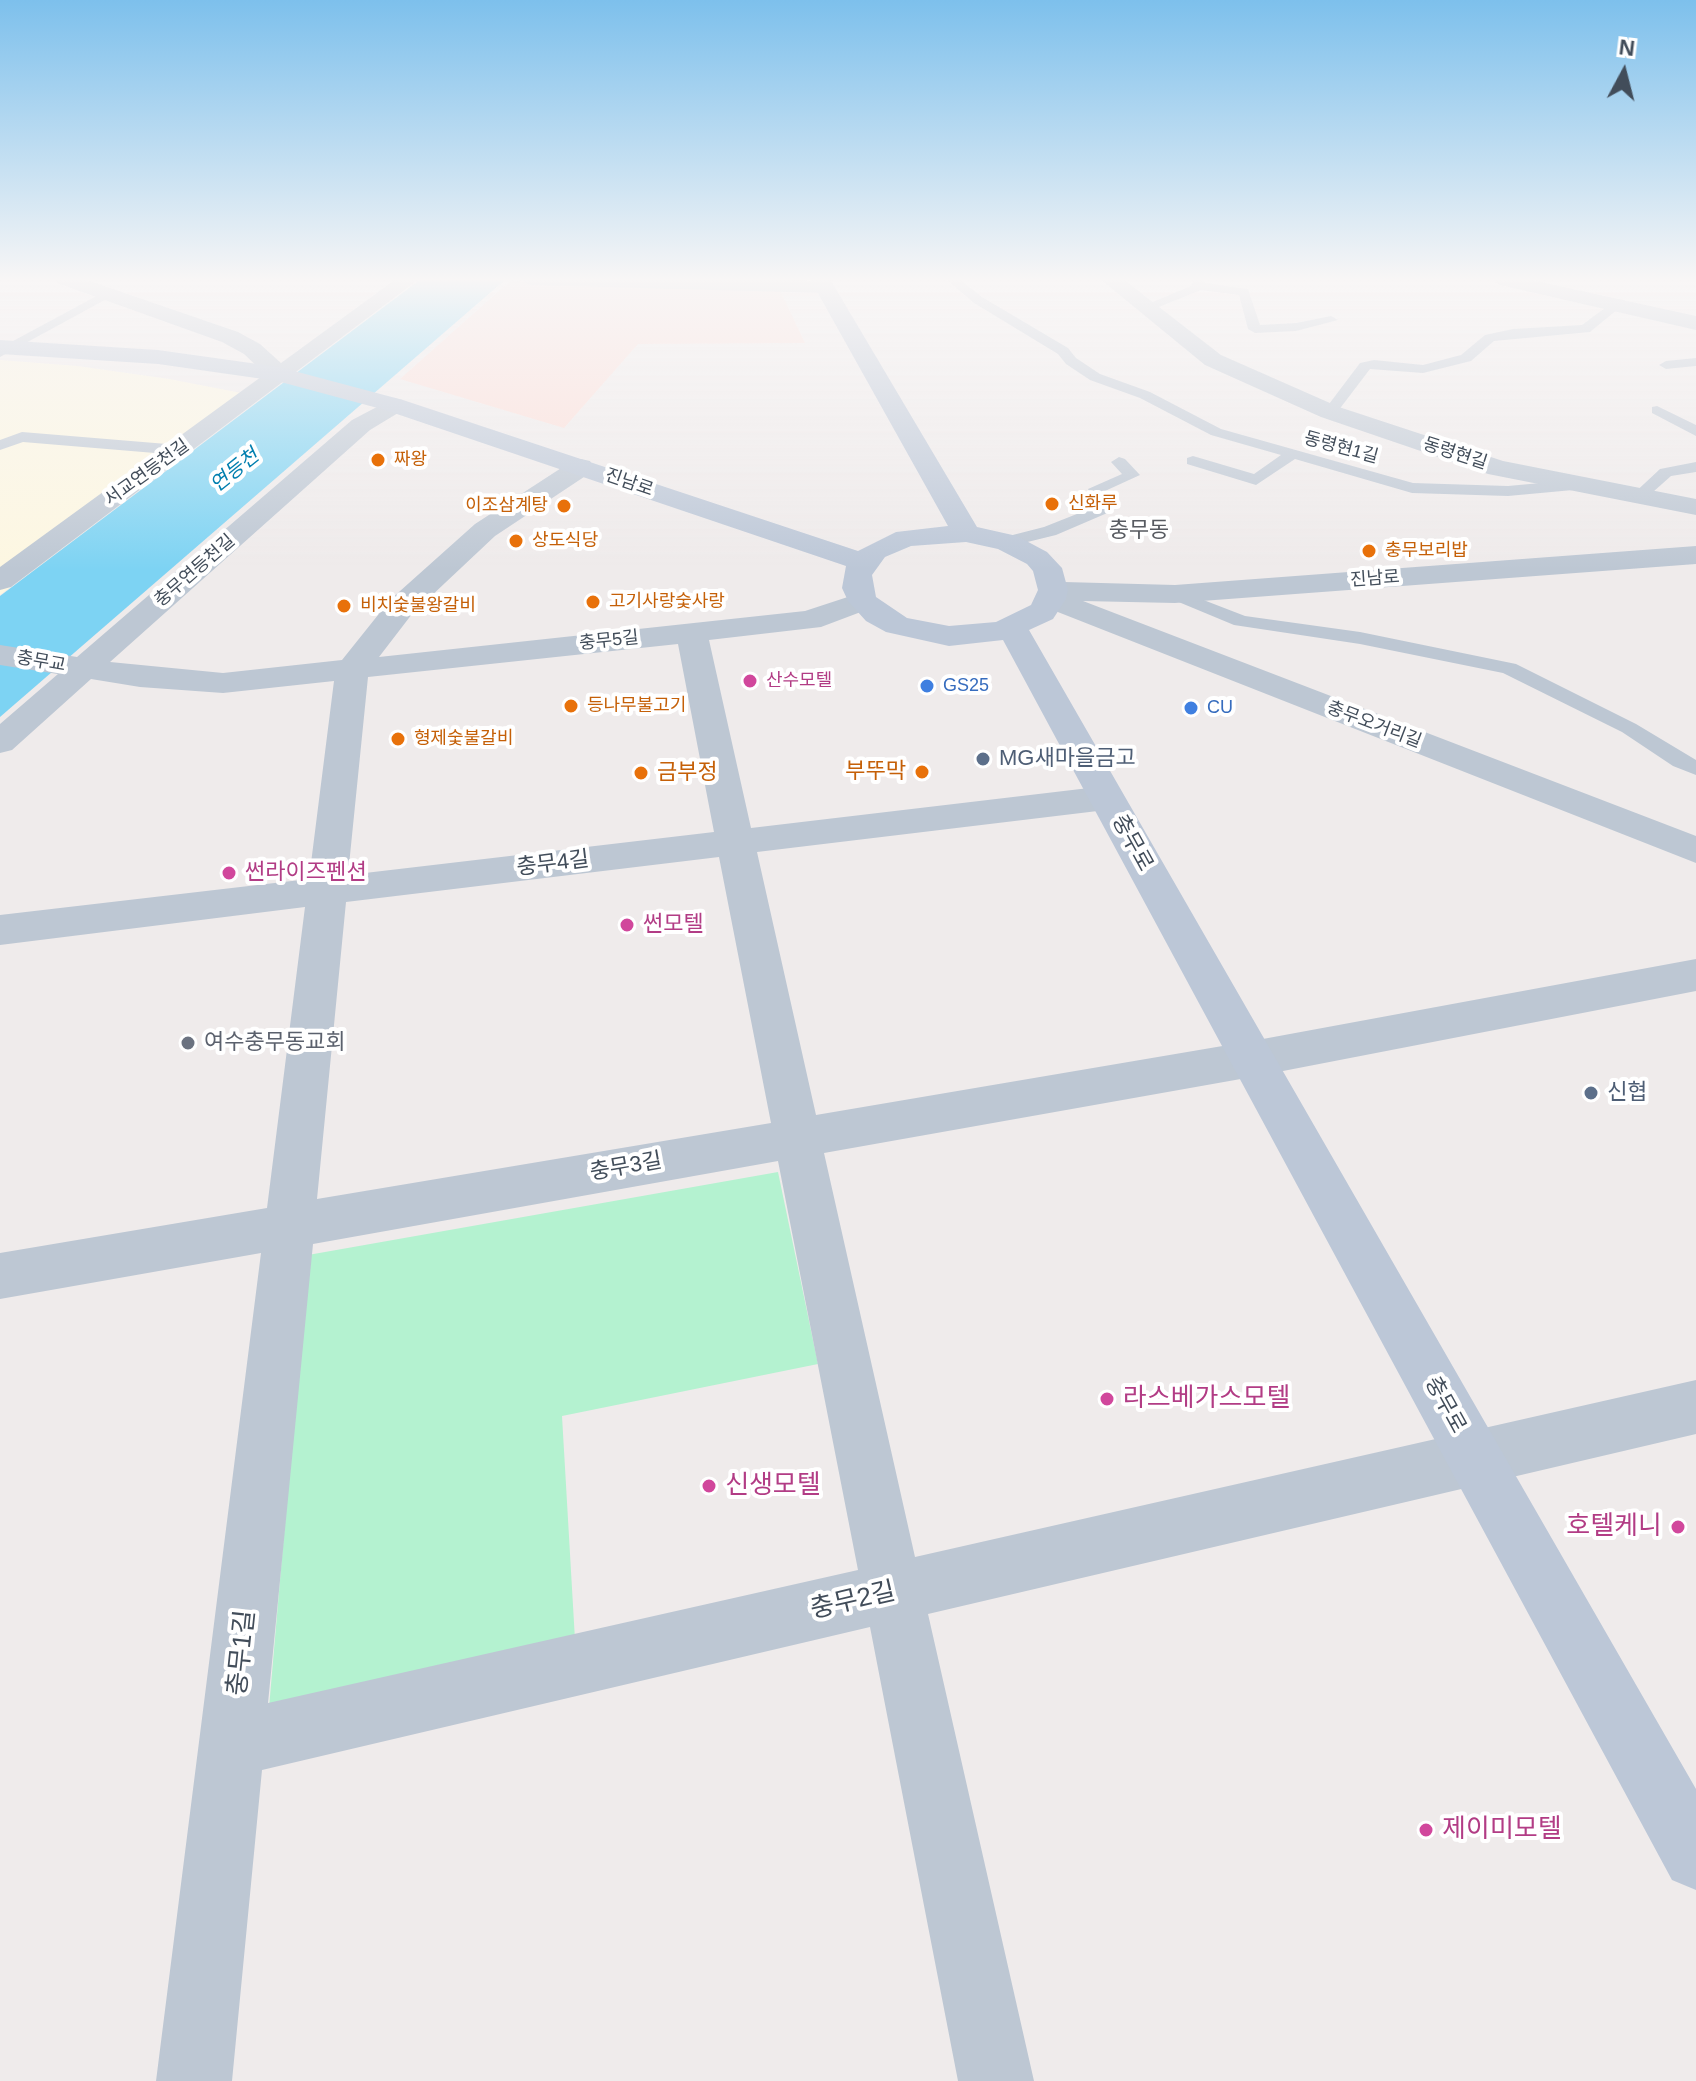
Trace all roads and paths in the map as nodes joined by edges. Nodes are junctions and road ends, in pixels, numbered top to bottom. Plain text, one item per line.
1 (276, 376) edge
2 (287, 376) edge
3 (876, 376) edge
4 (1094, 376) edge
5 (1247, 376) edge
6 (1357, 376) edge
7 (394, 405) junction
8 (1657, 410) dead end
9 (1330, 412) junction
10 (1696, 431) edge
11 (0, 445) edge
12 (179, 450) junction
13 (1291, 455) junction
14 (1193, 461) dead end
15 (1119, 462) dead end
16 (581, 467) junction
17 (1696, 467) edge
18 (1573, 485) junction
19 (1638, 497) junction
20 (1696, 507) edge
21 (966, 533) junction
22 (1007, 542) junction
23 (1696, 555) edge
24 (863, 562) junction
25 (0, 581) edge
26 (1175, 594) junction
27 (1052, 595) junction
28 (863, 601) junction
29 (1012, 628) junction
30 (691, 632) junction
31 (0, 655) edge
32 (83, 669) junction
33 (352, 669) junction
34 (0, 742) edge
35 (1696, 768) edge
36 (1106, 798) junction
37 (735, 842) junction
38 (1696, 850) edge
39 (327, 891) junction
40 (0, 930) edge
41 (1696, 975) edge
42 (1252, 1059) junction
43 (797, 1138) junction
44 (290, 1226) junction
45 (0, 1276) edge
46 (1696, 1407) edge
47 (1475, 1458) junction
48 (894, 1592) junction
49 (232, 1744) junction
50 (1696, 1856) edge
51 (194, 2081) edge
52 (996, 2081) edge

1 - 12 street, 서교연등천길
2 - 7 street, 진남로
3 - 21 street
4 - 13 lane, 동령현1길
5 - 9 street, 동령현길
6 - 9 lane
7 - 16 street, 진남로
7 - 32 street, 충무연등천길
8 - 10 lane
9 - 18 street, 동령현길
11 - 12 lane
12 - 25 street, 서교연등천길
13 - 14 lane
13 - 18 lane, 동령현1길
15 - 22 lane
16 - 24 street, 진남로
16 - 33 street
17 - 19 lane
18 - 19 street, 동령현길
19 - 20 street, 동령현길
21 - 22 street
21 - 24 street
22 - 27 street
23 - 26 street, 진남로
24 - 28 street
26 - 27 street, 진남로
26 - 35 lane
27 - 29 street
27 - 38 street, 충무오거리길
28 - 29 street
28 - 30 street, 충무5길
29 - 36 street, 충무로
30 - 33 street, 충무5길
30 - 37 street
31 - 32 street, 충무교
32 - 33 street, 충무5길
32 - 34 street, 충무연등천길
33 - 39 street
36 - 37 street, 충무4길
36 - 42 street, 충무로
37 - 39 street, 충무4길
37 - 43 street
39 - 40 street, 충무4길
39 - 44 street, 충무1길
41 - 42 street
42 - 43 street, 충무3길
42 - 47 street, 충무로
43 - 44 street, 충무3길
43 - 48 street
44 - 45 street, 충무3길
44 - 49 street, 충무1길
46 - 47 street, 충무로
47 - 48 street, 충무2길
47 - 50 street, 충무로
48 - 49 street, 충무2길
48 - 52 street
49 - 51 street, 충무1길

